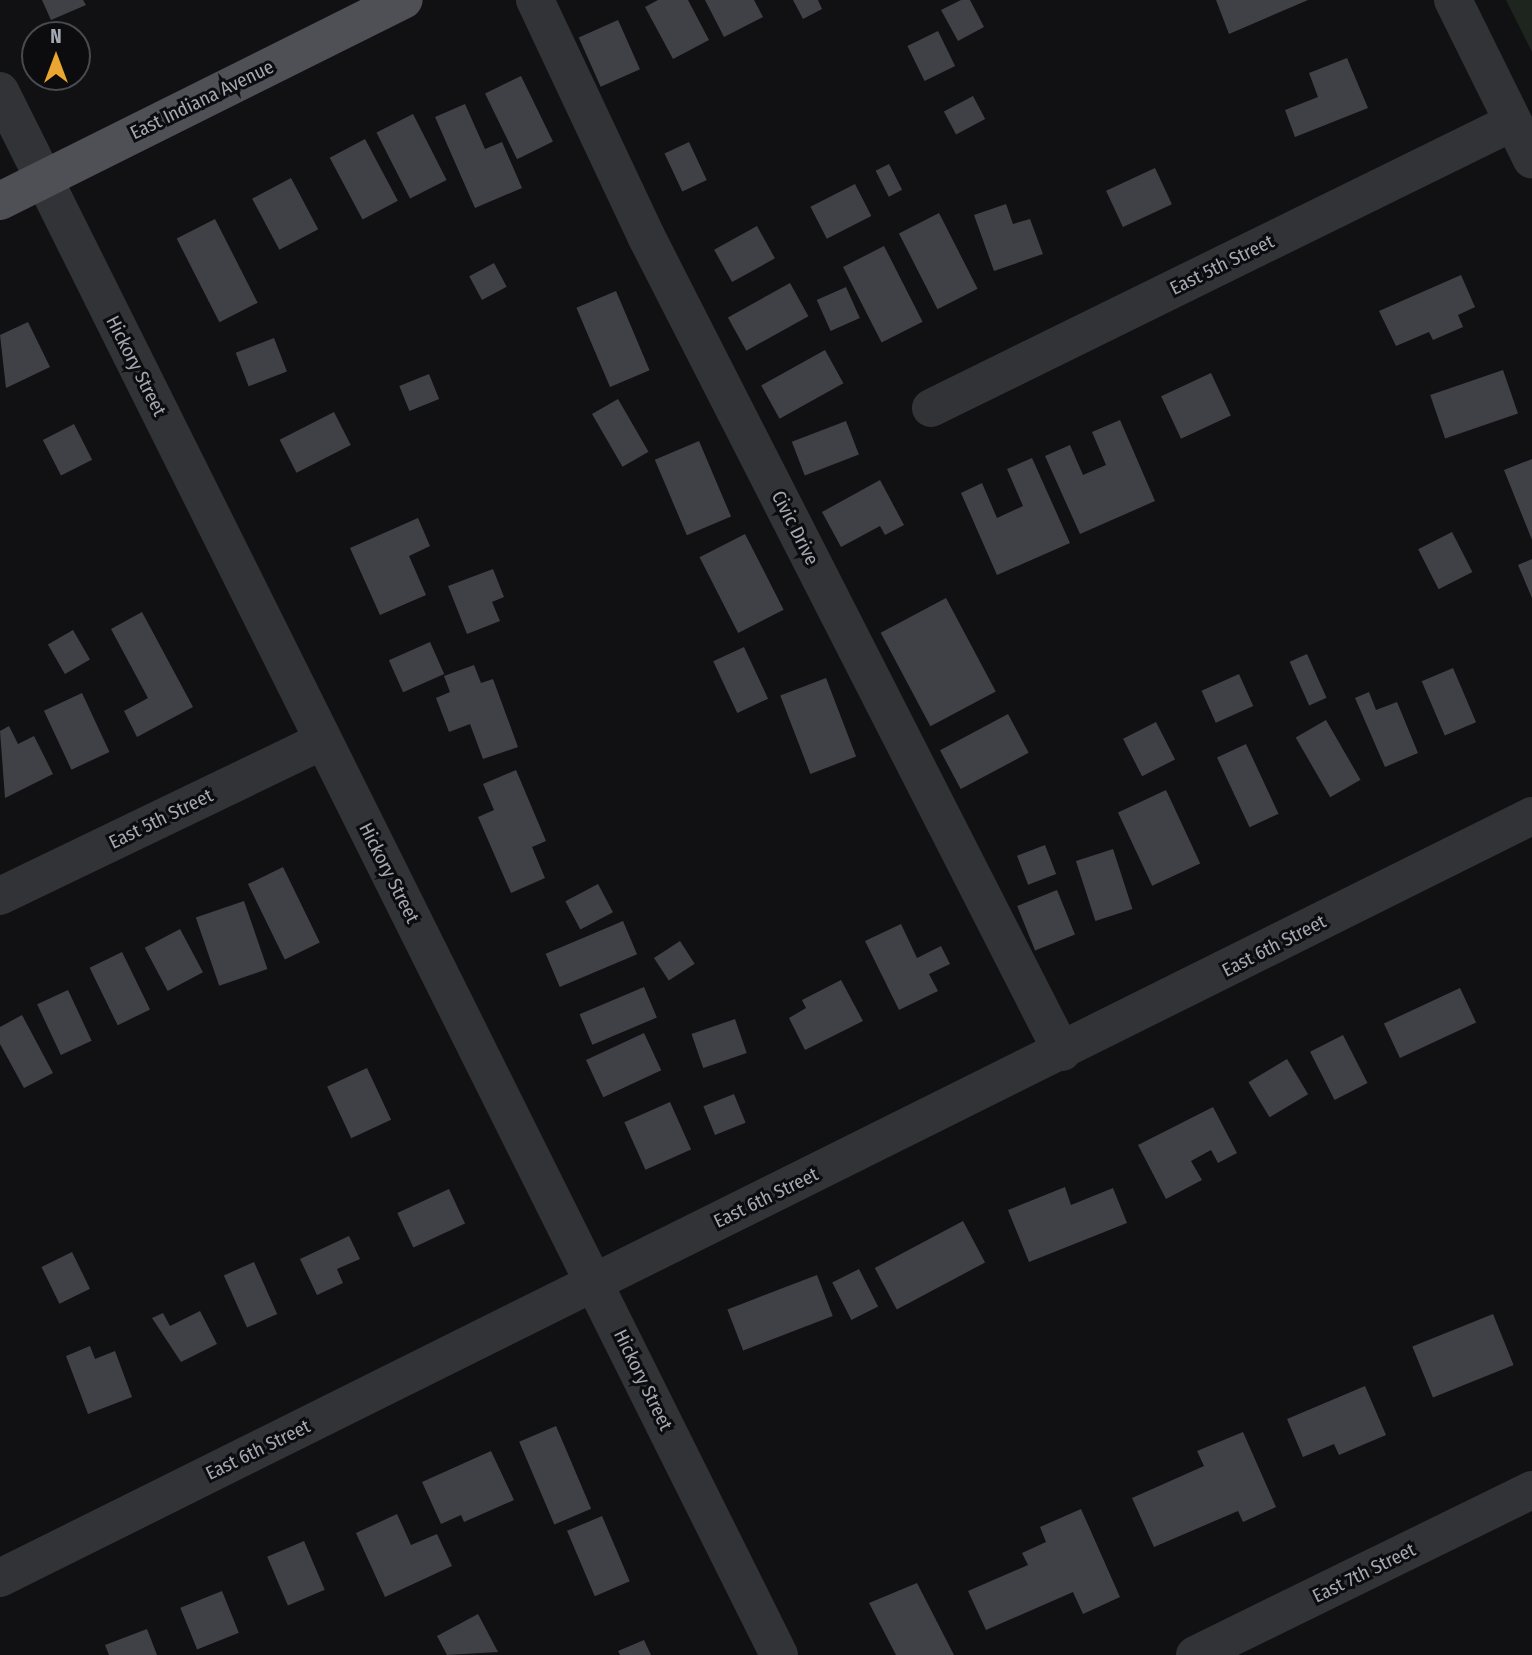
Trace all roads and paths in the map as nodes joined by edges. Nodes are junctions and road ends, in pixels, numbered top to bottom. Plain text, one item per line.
1 (404, 0) edge
2 (535, 0) edge
3 (1452, 0) edge
4 (0, 91) edge
5 (1513, 122) junction
6 (1532, 160) edge
7 (42, 180) junction
8 (0, 201) edge
9 (931, 408) dead end
10 (322, 741) junction
11 (1532, 816) edge
12 (0, 896) edge
13 (1062, 1052) junction
14 (595, 1282) junction
15 (1532, 1490) edge
16 (0, 1578) edge
17 (779, 1655) edge
18 (1195, 1655) edge

1 - 7 main road, East Indiana Avenue
2 - 13 street, Civic Drive
3 - 5 street
4 - 7 street, Hickory Street
5 - 6 street
5 - 9 street, East 5th Street
7 - 8 main road, East Indiana Avenue
7 - 10 street, Hickory Street
10 - 12 street, East 5th Street
10 - 14 street, Hickory Street
11 - 13 street, East 6th Street
13 - 14 street, East 6th Street
14 - 16 street, East 6th Street
14 - 17 street, Hickory Street
15 - 18 street, East 7th Street

